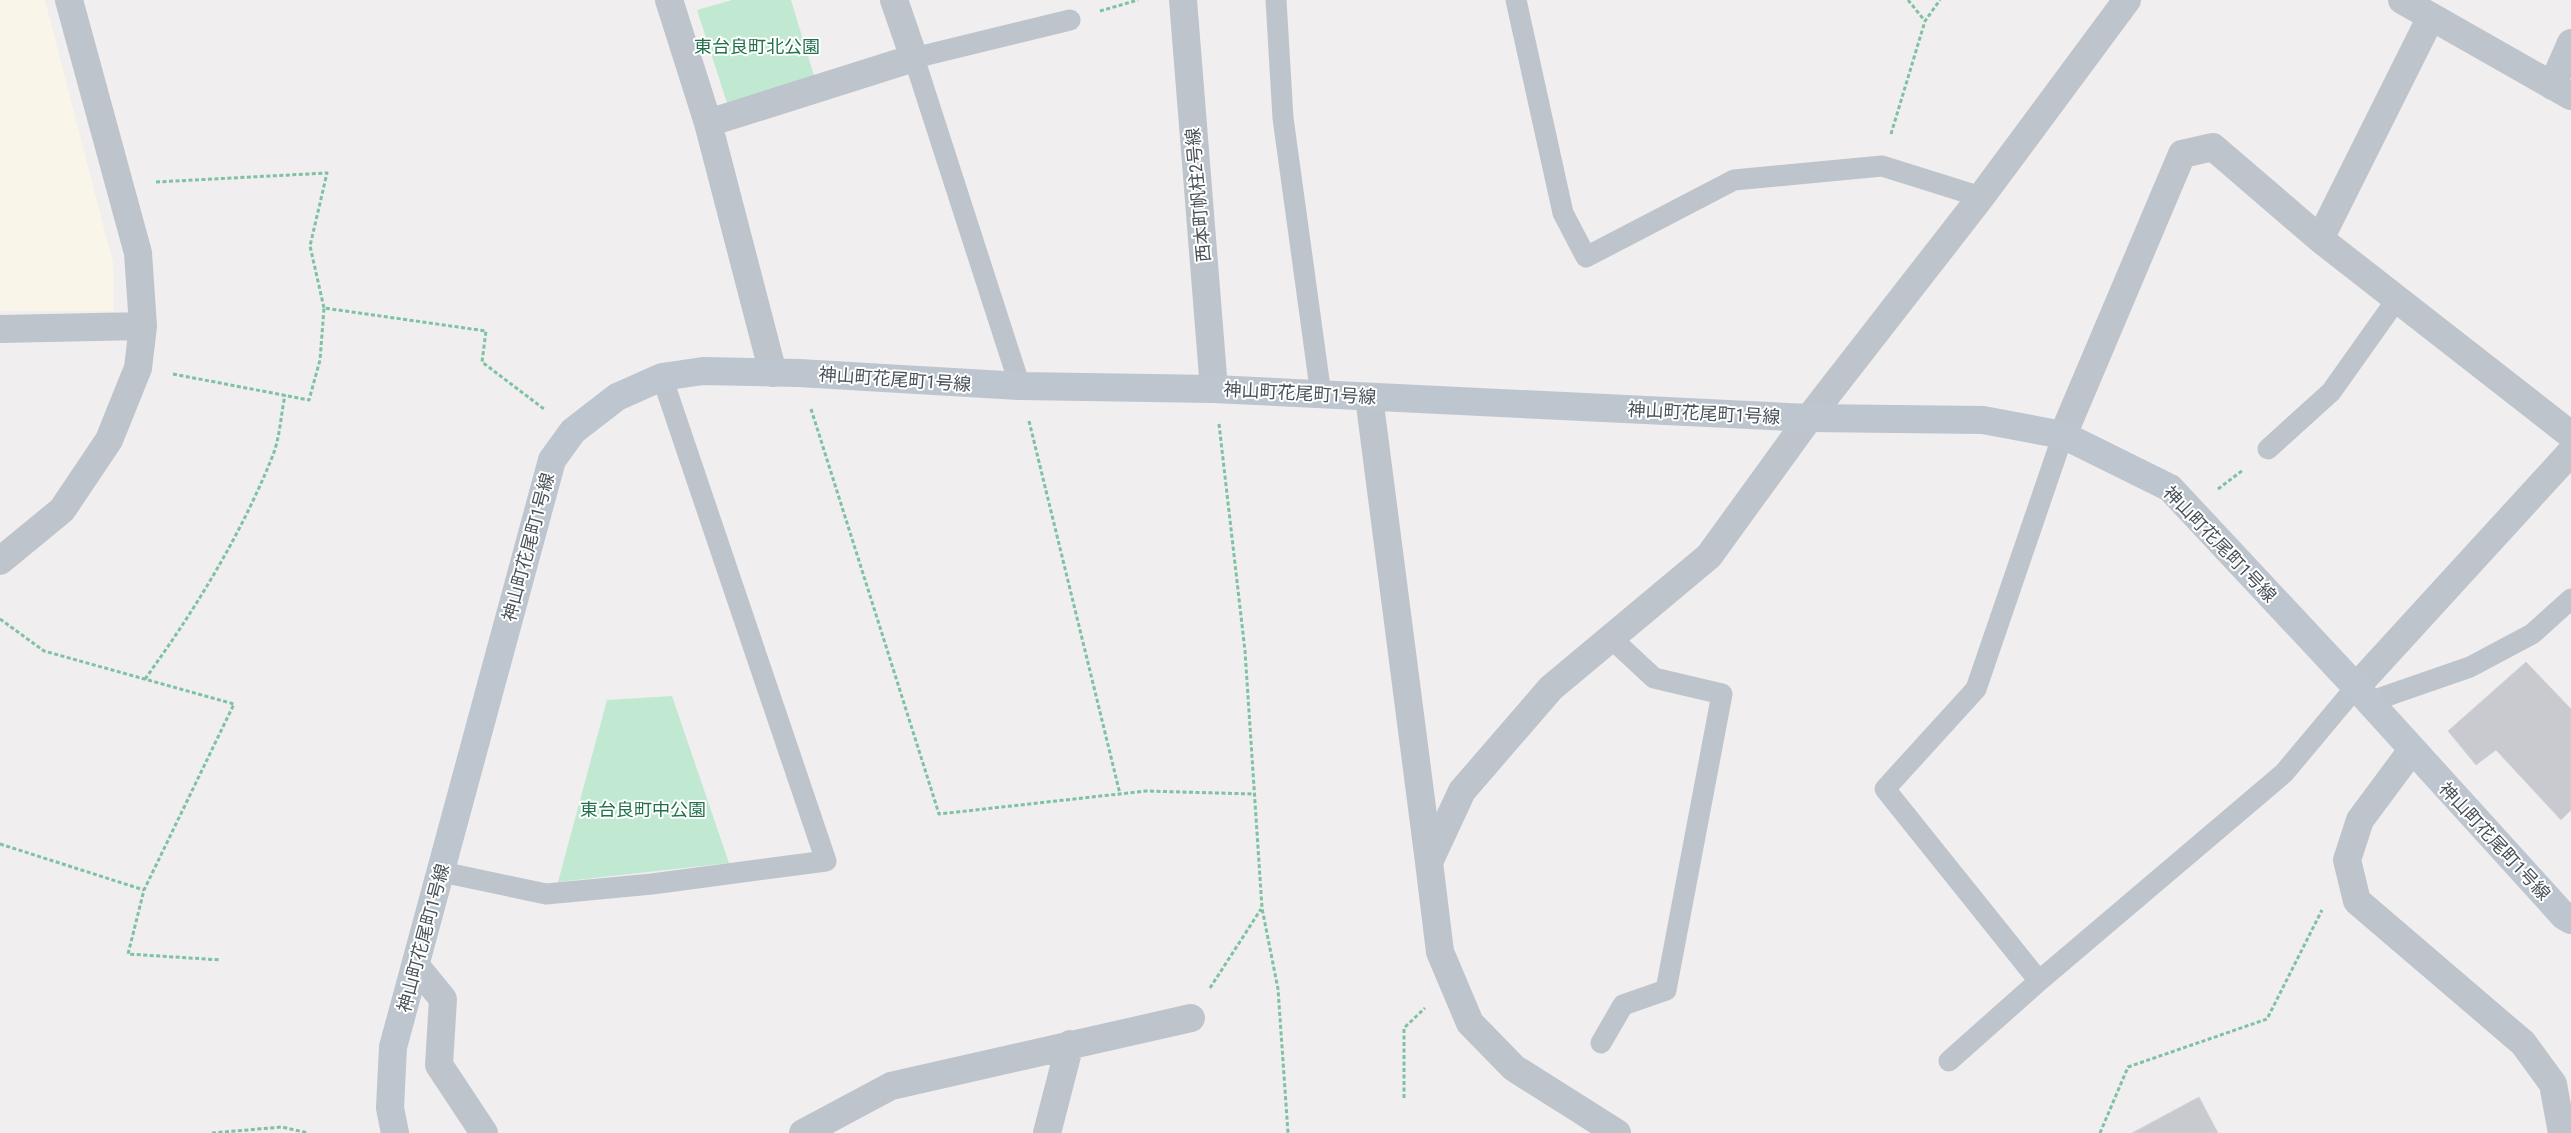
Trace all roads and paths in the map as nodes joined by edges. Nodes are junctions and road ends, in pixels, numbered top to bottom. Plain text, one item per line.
1 (69, 0) edge
2 (669, 0) edge
3 (894, 0) edge
4 (1138, 0) edge
5 (1183, 0) edge
6 (1276, 0) edge
7 (1516, 0) edge
8 (1908, 0) edge
9 (1940, 0) edge
10 (2127, 0) edge
11 (2402, 0) edge
12 (2431, 17) junction
13 (1070, 20) joint
14 (1925, 21) junction
15 (2571, 43) edge
16 (914, 58) junction
17 (2562, 91) edge
18 (708, 123) junction
19 (1882, 166) junction
20 (118, 184) junction
21 (1981, 197) junction
22 (2320, 239) junction
23 (2396, 300) junction
24 (324, 308) junction
25 (143, 326) junction
26 (0, 329) edge
27 (138, 368) junction
28 (773, 373) junction
29 (662, 378) junction
30 (1020, 386) junction
31 (1214, 389) junction
32 (285, 395) junction
33 (1321, 395) junction
34 (1369, 397) junction
35 (814, 418) dead end
36 (1809, 418) junction
37 (573, 431) junction
38 (2571, 435) edge
39 (2062, 436) junction
40 (2268, 449) joint
41 (1036, 451) dead end
42 (2571, 452) edge
43 (2192, 511) junction
44 (0, 561) edge
45 (2571, 599) edge
46 (0, 619) edge
47 (1610, 638) junction
48 (144, 679) junction
49 (2362, 694) junction
50 (2412, 750) junction
51 (1120, 794) junction
52 (1254, 794) junction
53 (0, 844) edge
54 (2347, 860) junction
55 (1429, 862) junction
56 (442, 872) junction
57 (144, 890) junction
58 (1262, 908) junction
59 (2571, 920) edge
60 (221, 960) dead end
61 (416, 966) junction
62 (2039, 981) junction
63 (1453, 982) junction
64 (1191, 1018) joint
65 (1601, 1043) dead end
66 (1070, 1044) junction
67 (1948, 1061) dead end
68 (1404, 1098) dead end
69 (1581, 1123) edge
70 (212, 1133) edge
71 (308, 1133) edge
72 (395, 1133) edge
73 (484, 1133) edge
74 (803, 1133) edge
75 (1047, 1133) edge
76 (1288, 1133) edge
77 (1617, 1133) edge
78 (2100, 1133) edge
79 (2562, 1133) edge

1 - 20 street
2 - 18 street
3 - 16 street
4 - 13 path
5 - 31 street, 西本町帆柱2号線
6 - 33 lane
7 - 19 lane
8 - 14 path
9 - 14 path
10 - 21 street
11 - 12 street
12 - 17 street
12 - 22 street
13 - 16 lane
14 - 19 path
15 - 17 street
16 - 18 street
16 - 30 lane
18 - 28 street
19 - 21 lane
20 - 24 path
20 - 25 street
21 - 36 street
22 - 23 street
22 - 39 street
23 - 38 street
23 - 40 lane
24 - 32 path
24 - 37 path
25 - 26 street
25 - 27 street
27 - 32 path
27 - 44 street
28 - 29 street, 神山町花尾町1号線
28 - 30 street, 神山町花尾町1号線
29 - 37 street, 神山町花尾町1号線
29 - 56 lane
30 - 31 street, 神山町花尾町1号線
31 - 33 street, 神山町花尾町1号線
31 - 52 path
32 - 48 path
33 - 34 street, 神山町花尾町1号線
34 - 36 street, 神山町花尾町1号線
34 - 55 street
35 - 51 path
36 - 39 street, 神山町花尾町1号線
36 - 47 street
37 - 56 street, 神山町花尾町1号線
39 - 43 street, 神山町花尾町1号線
39 - 62 lane
40 - 43 path
41 - 51 path
42 - 49 street
43 - 49 street, 神山町花尾町1号線
45 - 49 lane
46 - 48 path
47 - 55 street
47 - 65 lane
48 - 57 path
49 - 50 street, 神山町花尾町1号線
49 - 62 lane
50 - 54 street
50 - 59 street, 神山町花尾町1号線
51 - 52 path
52 - 58 path
53 - 57 path
54 - 78 path
54 - 79 street
55 - 63 street
56 - 61 street, 神山町花尾町1号線
57 - 60 path
58 - 64 path
58 - 76 path
61 - 72 street, 神山町花尾町1号線
61 - 73 street
62 - 67 lane
63 - 68 path
63 - 69 street
64 - 66 street
66 - 74 street
66 - 75 street
69 - 77 street
70 - 71 path

